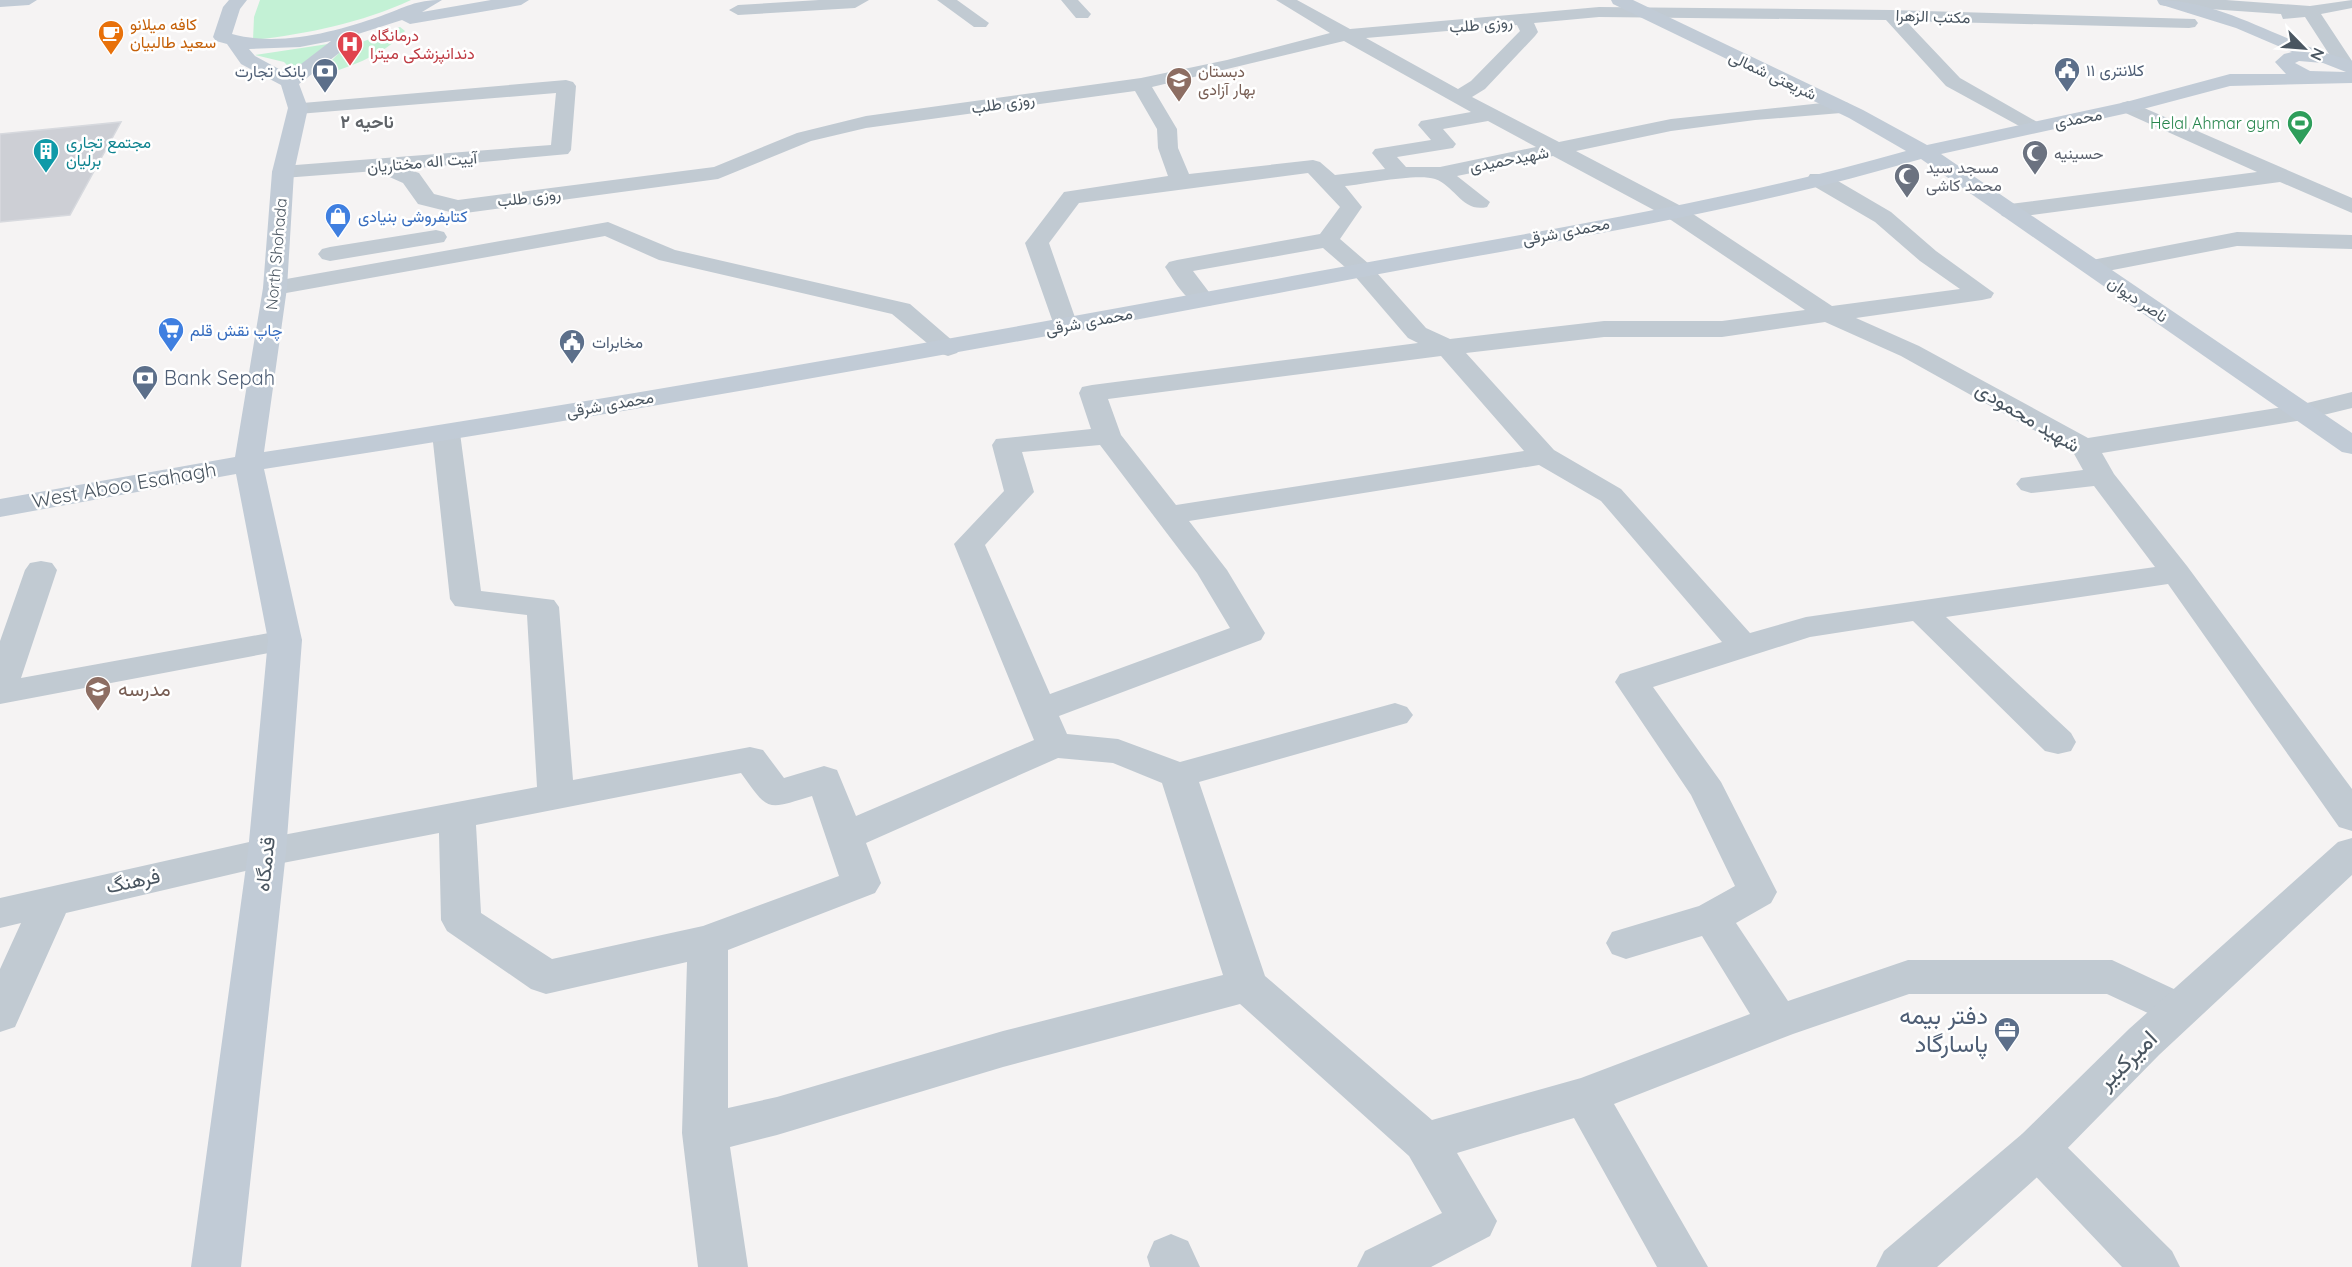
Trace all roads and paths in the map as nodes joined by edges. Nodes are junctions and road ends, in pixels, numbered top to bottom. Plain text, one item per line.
1 (29, 0) edge
2 (239, 0) edge
3 (434, 0) edge
4 (521, 0) edge
5 (861, 0) edge
6 (945, 0) edge
7 (1069, 0) edge
8 (1284, 0) edge
9 (1619, 0) edge
10 (2165, 0) edge
11 (0, 2) edge
12 (2352, 3) edge
13 (738, 10) dead end
14 (2310, 11) junction
15 (1641, 12) junction
16 (1082, 14) dead end
17 (1892, 15) junction
18 (387, 20) junction
19 (1524, 20) junction
20 (980, 23) dead end
21 (2189, 23) junction
22 (2241, 24) junction
23 (362, 28) junction
24 (1346, 35) junction
25 (236, 42) junction
26 (2265, 57) dead end
27 (2321, 58) junction
28 (2285, 64) junction
29 (2351, 73) edge
30 (2314, 76) junction
31 (2230, 80) junction
32 (289, 82) junction
33 (1141, 84) junction
34 (1458, 97) junction
35 (298, 108) junction
36 (2128, 108) junction
37 (1848, 111) junction
38 (1492, 114) junction
39 (1912, 124) dead end
40 (2032, 127) junction
41 (1935, 129) dead end
42 (1986, 139) junction
43 (1560, 149) junction
44 (1924, 152) junction
45 (382, 166) junction
46 (283, 172) junction
47 (1400, 173) junction
48 (1440, 173) junction
49 (2283, 175) junction
50 (1818, 179) junction
51 (1181, 181) junction
52 (1330, 182) junction
53 (584, 191) junction
54 (1479, 202) dead end
55 (2352, 206) edge
56 (1673, 211) junction
57 (2010, 211) junction
58 (577, 216) junction
59 (608, 230) junction
60 (1328, 240) junction
61 (2352, 242) edge
62 (330, 254) dead end
63 (2092, 267) junction
64 (1361, 269) junction
65 (275, 288) junction
66 (1203, 300) junction
67 (1827, 314) junction
68 (1065, 326) junction
69 (1447, 347) junction
70 (948, 348) junction
71 (2352, 399) edge
72 (2303, 411) junction
73 (446, 433) junction
74 (1108, 436) junction
75 (2352, 446) edge
76 (2084, 447) junction
77 (1544, 456) junction
78 (248, 463) junction
79 (2102, 477) junction
80 (2031, 484) dead end
81 (0, 508) edge
82 (1169, 515) junction
83 (41, 570) dead end
84 (2176, 573) junction
85 (1920, 610) junction
86 (285, 640) junction
87 (1743, 646) junction
88 (0, 691) edge
89 (1040, 710) junction
90 (1395, 715) dead end
91 (2058, 742) dead end
92 (1054, 745) junction
93 (1178, 775) junction
94 (556, 796) junction
95 (457, 815) junction
96 (2352, 817) edge
97 (844, 837) junction
98 (267, 852) junction
99 (2352, 852) edge
100 (52, 899) junction
101 (0, 913) edge
102 (1712, 918) junction
103 (708, 941) junction
104 (1626, 943) dead end
105 (1247, 985) junction
106 (2178, 1010) junction
107 (0, 1015) edge
108 (1778, 1022) junction
109 (1585, 1096) junction
110 (705, 1133) junction
111 (1425, 1142) junction
112 (2038, 1148) junction
113 (216, 1267) edge
114 (723, 1267) edge
115 (1382, 1267) edge
116 (1683, 1267) edge
117 (1901, 1267) edge
118 (2155, 1267) edge

1 - 11 main road
2 - 25 main road
3 - 18 main road
4 - 18 main road
5 - 13 street
6 - 20 street
7 - 16 street
8 - 24 street, شهید محمودی
9 - 15 main road, شریعتی شمالی
10 - 14 street
10 - 21 main road
10 - 22 main road
12 - 14 street
14 - 22 street
14 - 29 street
15 - 17 street, مکتب الزهرا
15 - 19 street, روزی طلب
15 - 37 main road, شریعتی شمالی
17 - 21 street, مکتب الزهرا
17 - 40 street
18 - 23 main road
19 - 24 street, روزی طلب
19 - 34 street
21 - 22 main road
22 - 27 main road
23 - 25 main road
23 - 32 main road
24 - 33 street, روزی طلب
24 - 34 street, شهید محمودی
25 - 32 main road
26 - 28 main road
27 - 28 main road, محمدی
27 - 29 main road
28 - 30 main road
28 - 31 main road, محمدی
29 - 30 main road
30 - 31 main road, محمدی
31 - 36 main road, محمدی
32 - 35 main road
33 - 51 street
33 - 53 street, روزی طلب
34 - 38 street, شهید محمودی
35 - 45 street, آییت اله مختاریان
35 - 46 main road, North Shohada
36 - 40 main road, محمدی
36 - 49 street
37 - 39 main road
37 - 43 street, شهیدحمیدی
37 - 44 main road, شریعتی شمالی
38 - 43 street, شهید محمودی
38 - 47 street
40 - 42 main road, محمدی
41 - 42 main road
42 - 44 main road, محمدی
43 - 48 street, شهیدحمیدی
43 - 56 street, شهید محمودی
44 - 50 main road, محمدی شرقی
44 - 57 main road, ناصر دیوان
45 - 46 street, آییت اله مختاریان
45 - 53 street, روزی طلب
46 - 65 main road, North Shohada
47 - 48 street, شهیدحمیدی
47 - 52 street, شهیدحمیدی
48 - 54 street
49 - 55 street
49 - 57 street
50 - 56 main road, محمدی شرقی
50 - 67 street
51 - 52 street
51 - 68 street
52 - 60 street
53 - 58 street
56 - 64 main road, محمدی شرقی
56 - 67 street, شهید محمودی
57 - 63 main road, ناصر دیوان
58 - 59 street
58 - 62 street
59 - 65 street
59 - 70 street
60 - 64 street
60 - 66 street
61 - 63 street
63 - 72 main road, ناصر دیوان
64 - 66 main road, محمدی شرقی
64 - 69 street
65 - 78 main road, North Shohada
66 - 68 main road, محمدی شرقی
67 - 69 street
67 - 76 street, شهید محمودی
68 - 70 main road, محمدی شرقی
69 - 74 street
69 - 77 street
70 - 73 main road, محمدی شرقی
71 - 72 street
72 - 75 main road, ناصر دیوان
72 - 76 street
73 - 78 main road, محمدی شرقی
73 - 94 street
74 - 82 street
74 - 89 street
76 - 79 street, شهید محمودی
77 - 82 street
77 - 87 street
78 - 81 main road, West Aboo Esahagh
78 - 86 main road, قدمگاه
79 - 80 street
79 - 84 street, شهید محمودی
82 - 89 street
83 - 88 street
84 - 85 street
84 - 96 street, شهید محمودی
85 - 87 street
85 - 91 street
86 - 88 street
86 - 98 main road, قدمگاه
87 - 102 street
89 - 92 street
90 - 93 street
92 - 93 street
92 - 97 street
93 - 105 street
94 - 95 street, فرهنگ
94 - 97 street, فرهنگ
95 - 98 street, فرهنگ
95 - 103 street
97 - 103 street
98 - 100 street, فرهنگ
98 - 113 main road, قدمگاه
99 - 106 street, امیرکبیر
100 - 101 street, فرهنگ
100 - 107 street
102 - 104 street
102 - 108 street
103 - 110 street
105 - 110 street
105 - 111 street
106 - 108 street
106 - 112 street, امیرکبیر
108 - 109 street
109 - 111 street
109 - 116 street
110 - 114 street
111 - 115 street
112 - 117 street, امیرکبیر
112 - 118 street

